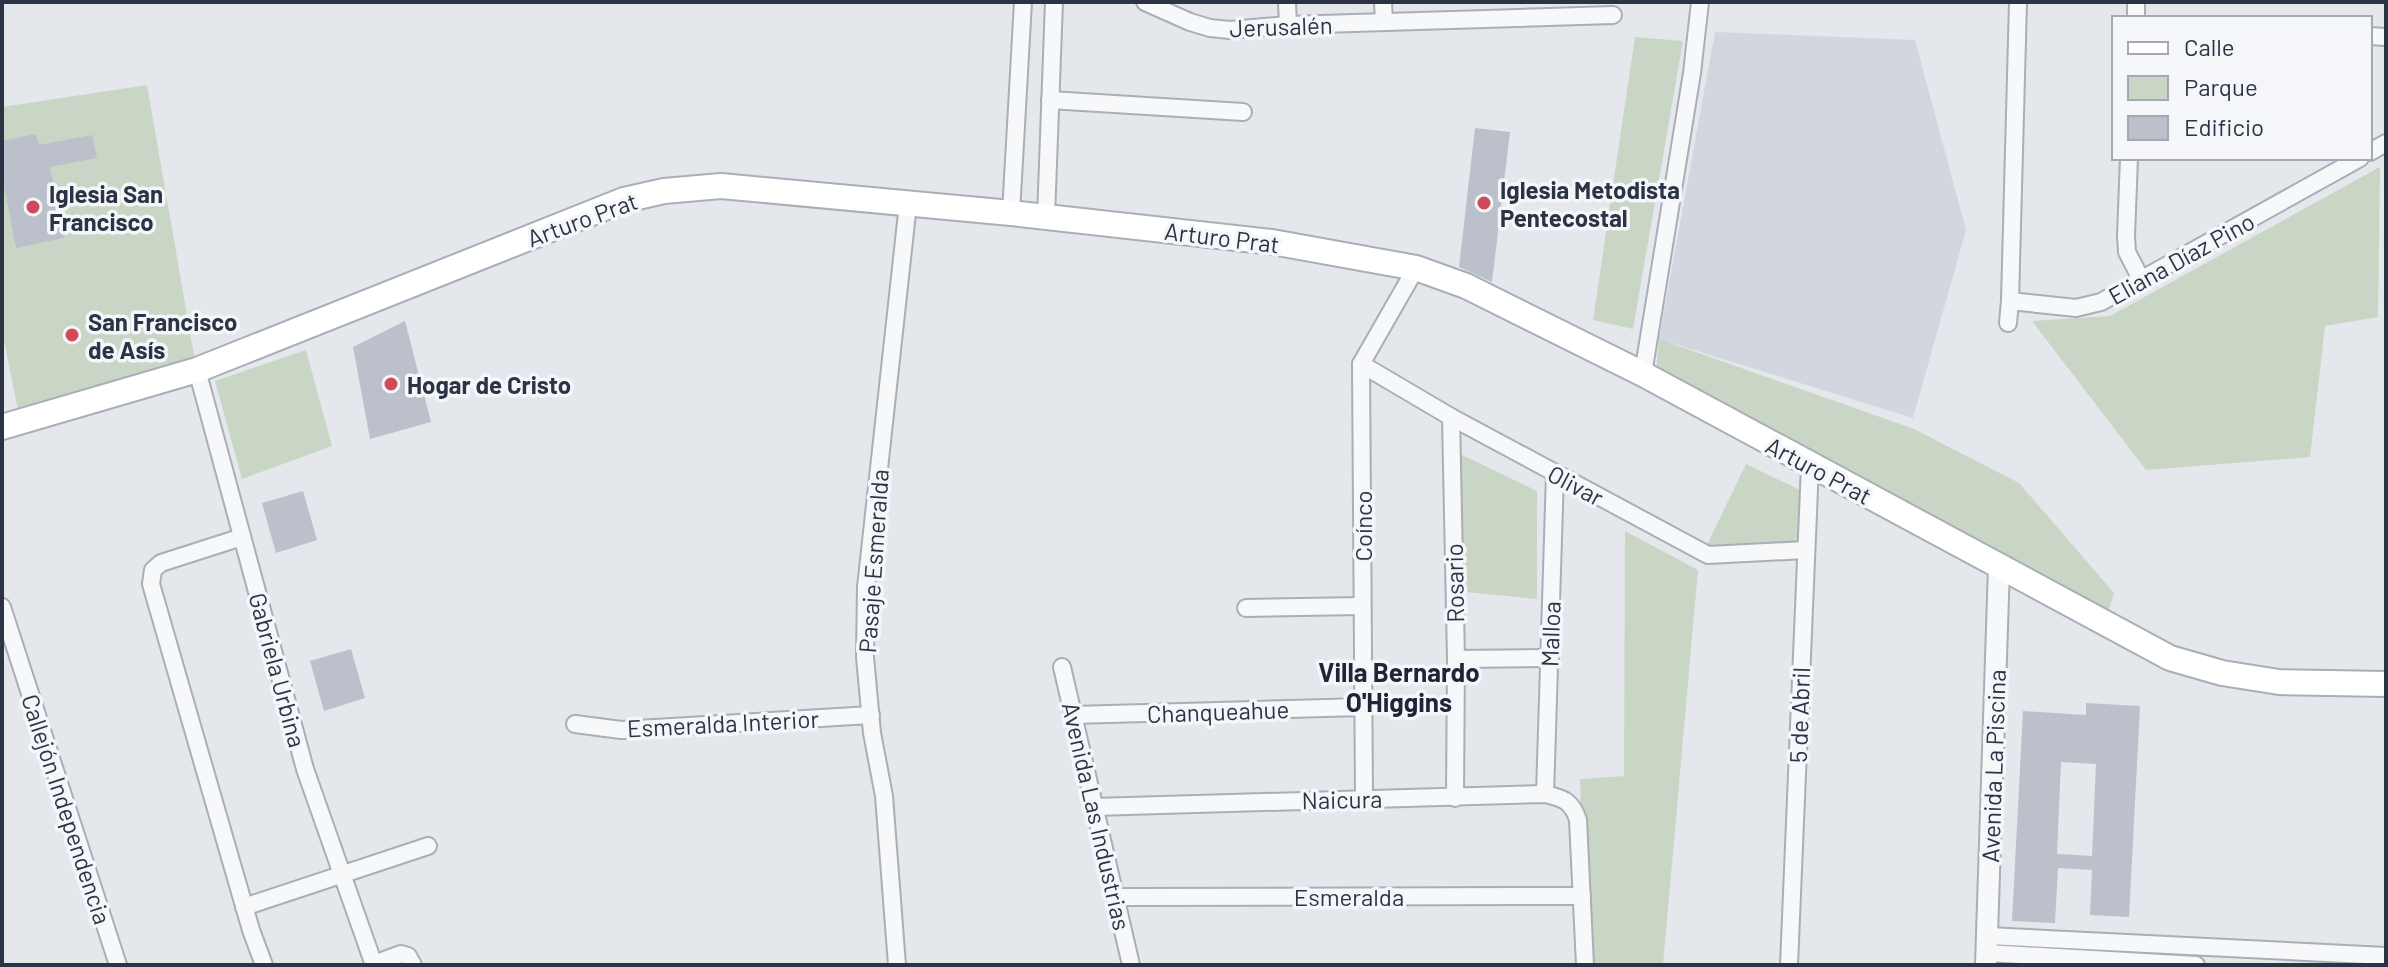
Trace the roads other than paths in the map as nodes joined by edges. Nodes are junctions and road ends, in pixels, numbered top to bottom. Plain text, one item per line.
1 (1023, 2) edge
2 (1054, 2) edge
3 (1145, 2) edge
4 (1190, 2) edge
5 (1287, 2) edge
6 (1383, 2) edge
7 (1700, 2) edge
8 (2018, 2) edge
9 (1573, 9) edge
10 (1613, 15) dead end
11 (1190, 22) junction
12 (1384, 22) junction
13 (1288, 25) junction
14 (1050, 100) junction
15 (1243, 112) dead end
16 (2129, 160) edge
17 (2355, 160) edge
18 (908, 204) junction
19 (1011, 213) junction
20 (1046, 217) junction
21 (1416, 268) junction
22 (2142, 281) junction
23 (2010, 301) junction
24 (2008, 323) dead end
25 (1361, 364) junction
26 (197, 370) junction
27 (1643, 374) junction
28 (1451, 417) junction
29 (2, 427) edge
30 (1810, 465) junction
31 (1555, 474) junction
32 (242, 537) junction
33 (1806, 550) junction
34 (1999, 566) junction
35 (1362, 606) junction
36 (2, 607) edge
37 (1246, 608) dead end
38 (1550, 658) junction
39 (1456, 659) junction
40 (1062, 667) dead end
41 (2386, 684) edge
42 (1363, 707) junction
43 (871, 715) junction
44 (1073, 715) junction
45 (575, 724) dead end
46 (1545, 794) junction
47 (1364, 798) junction
48 (1455, 798) junction
49 (1094, 807) junction
50 (428, 846) dead end
51 (342, 874) junction
52 (1582, 896) junction
53 (1116, 897) junction
54 (244, 907) junction
55 (1987, 951) edge
56 (2386, 956) edge
57 (118, 965) edge
58 (264, 965) edge
59 (374, 965) edge
60 (413, 965) edge
61 (897, 965) edge
62 (1131, 965) edge
63 (1585, 965) edge
64 (1789, 965) edge
65 (2196, 965) edge

1 - 19 street
2 - 14 street
3 - 11 street, Jerusalén
4 - 11 street
5 - 13 street
6 - 12 street
7 - 27 street
8 - 23 street
9 - 10 street, Jerusalén
9 - 12 street, Jerusalén
11 - 13 street, Jerusalén
12 - 13 street, Jerusalén
14 - 15 street
14 - 20 street
16 - 22 street
17 - 22 street, Eliana Díaz Pino
18 - 19 main road, Arturo Prat
18 - 26 main road, Arturo Prat
18 - 43 street, Pasaje Esmeralda
19 - 20 main road, Arturo Prat
20 - 21 main road, Arturo Prat
21 - 25 street
21 - 27 main road, Arturo Prat
22 - 23 street, Eliana Díaz Pino
23 - 24 street
25 - 28 street, Olivar
25 - 35 street, Coínco
26 - 29 main road, Arturo Prat
26 - 32 street, Gabriela Urbina
27 - 30 main road, Arturo Prat
28 - 31 street, Olivar
28 - 39 street, Rosario
30 - 33 street, 5 de Abril
30 - 34 main road, Arturo Prat
31 - 33 street, Olivar
31 - 38 street, Malloa
32 - 51 street, Gabriela Urbina
32 - 54 street
33 - 64 street, 5 de Abril
34 - 41 main road, Arturo Prat
34 - 55 street, Avenida La Piscina
35 - 37 street
35 - 42 street, Coínco
36 - 57 street, Callejón Independencia
38 - 39 street
38 - 46 street, Malloa
39 - 48 street, Rosario
40 - 44 street, Avenida Las Industrias
42 - 44 street, Chanqueahue
42 - 47 street, Coínco
43 - 45 street, Esmeralda Interior
43 - 61 street, Pasaje Esmeralda
44 - 49 street, Avenida Las Industrias
46 - 48 street, Naicura
46 - 52 street
47 - 48 street, Naicura
47 - 49 street, Naicura
49 - 53 street, Avenida Las Industrias
50 - 51 street
51 - 54 street
51 - 59 street, Gabriela Urbina
52 - 53 street, Esmeralda
52 - 63 street
53 - 62 street, Avenida Las Industrias
54 - 58 street
55 - 56 street
55 - 65 street
59 - 60 street

